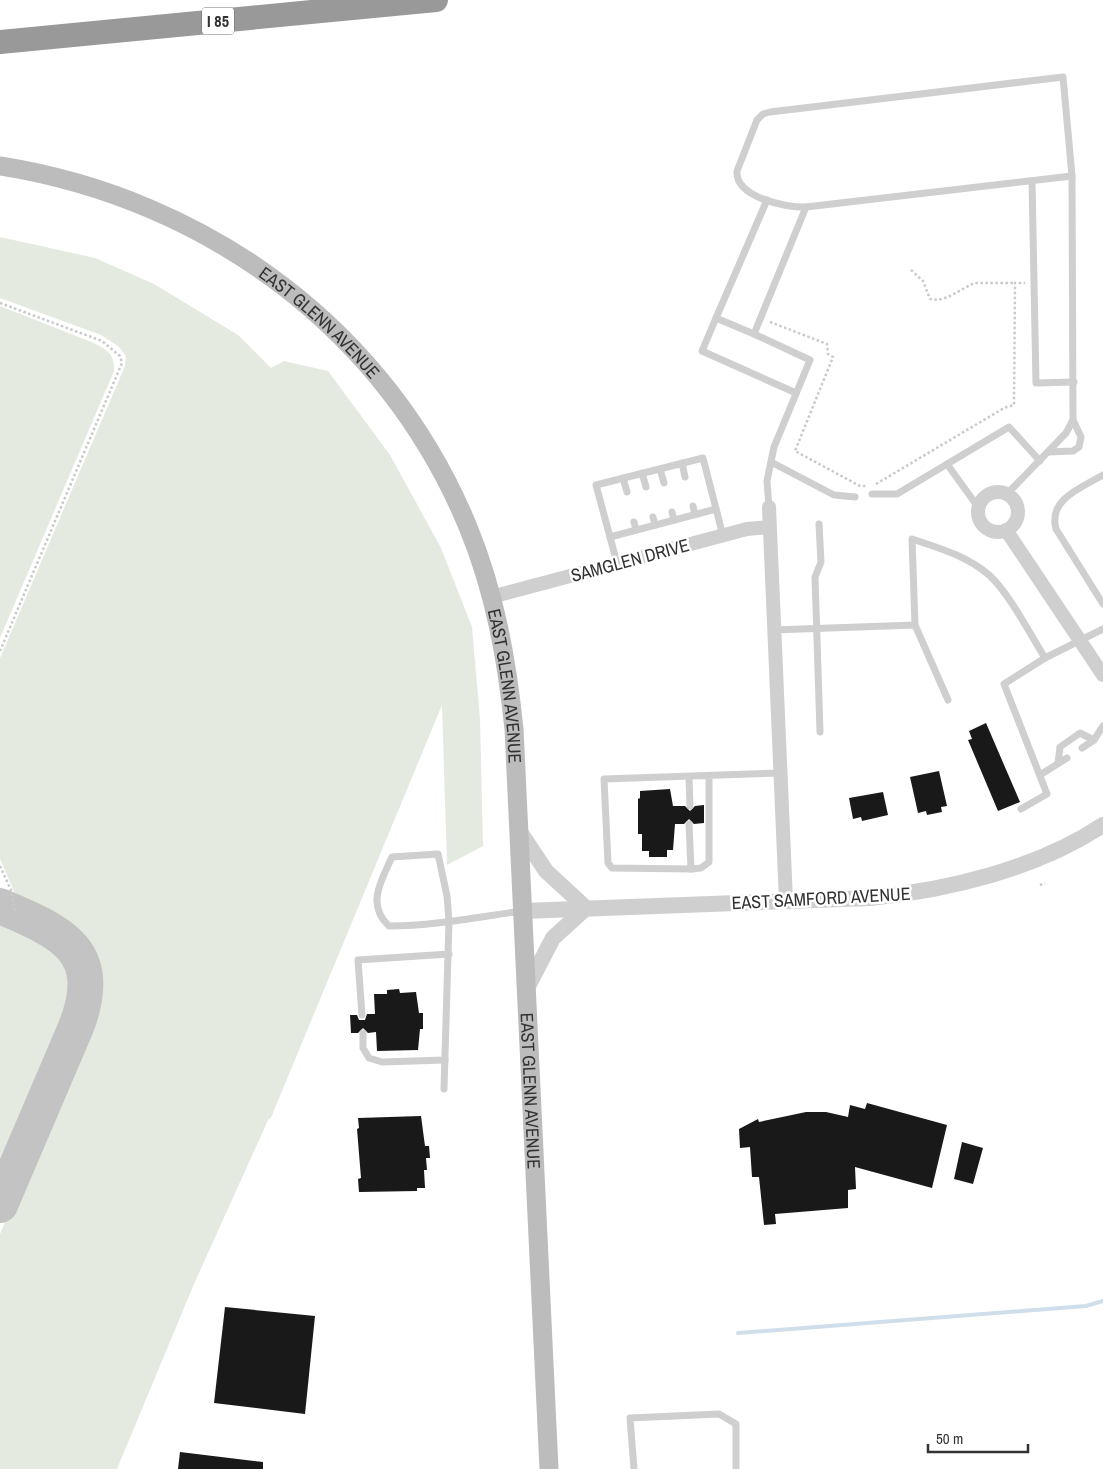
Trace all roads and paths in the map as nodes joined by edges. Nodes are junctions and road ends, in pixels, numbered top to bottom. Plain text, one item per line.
1 (436, 0) edge
2 (0, 42) edge
3 (0, 166) edge
4 (1072, 176) junction
5 (1032, 181) junction
6 (767, 200) junction
7 (806, 207) junction
8 (911, 270) dead end
9 (1014, 283) junction
10 (1034, 283) junction
11 (0, 302) edge
12 (716, 318) junction
13 (761, 318) junction
14 (754, 334) junction
15 (1074, 382) junction
16 (796, 393) junction
17 (1073, 420) junction
18 (1048, 452) junction
19 (1040, 461) junction
20 (771, 462) junction
21 (682, 463) junction
22 (947, 464) junction
23 (660, 469) junction
24 (642, 473) junction
25 (1103, 475) edge
26 (685, 477) dead end
27 (623, 478) junction
28 (664, 483) dead end
29 (646, 487) dead end
30 (627, 492) dead end
31 (872, 494) dead end
32 (1007, 494) junction
33 (855, 497) dead end
34 (693, 506) dead end
35 (769, 507) joint
36 (978, 507) junction
37 (716, 509) junction
38 (672, 512) dead end
39 (695, 514) junction
40 (653, 517) dead end
41 (674, 520) junction
42 (634, 522) dead end
43 (819, 524) dead end
44 (655, 525) junction
45 (770, 527) junction
46 (636, 530) junction
47 (1006, 530) junction
48 (723, 536) junction
49 (610, 537) junction
50 (616, 563) junction
51 (491, 596) junction
52 (1103, 604) edge
53 (915, 626) junction
54 (815, 629) junction
55 (1103, 629) edge
56 (773, 630) junction
57 (1081, 641) junction
58 (0, 651) edge
59 (1045, 658) junction
60 (1103, 675) edge
61 (948, 700) dead end
62 (1103, 726) edge
63 (820, 732) dead end
64 (1094, 740) junction
65 (1082, 748) dead end
66 (1067, 758) dead end
67 (1058, 764) junction
68 (778, 773) junction
69 (1040, 775) junction
70 (709, 776) junction
71 (689, 777) junction
72 (690, 806) dead end
73 (1021, 809) dead end
74 (690, 824) dead end
75 (1103, 825) edge
76 (518, 829) junction
77 (0, 866) edge
78 (691, 869) junction
79 (1045, 883) dead end
80 (1040, 885) dead end
81 (786, 901) junction
82 (586, 908) junction
83 (523, 911) junction
84 (15, 912) dead end
85 (449, 921) junction
86 (449, 954) junction
87 (526, 990) junction
88 (362, 1014) dead end
89 (363, 1033) dead end
90 (445, 1060) junction
91 (444, 1089) dead end
92 (549, 1469) edge
93 (634, 1469) edge
94 (736, 1469) edge

1 - 2 highway, I 85
3 - 51 main road, EAST GLENN AVENUE
4 - 5 lane
4 - 6 lane
4 - 15 lane
5 - 7 lane
5 - 10 lane
6 - 7 lane
6 - 12 lane
7 - 13 lane
8 - 9 path
9 - 10 path
9 - 13 path
10 - 15 lane
11 - 58 path
12 - 14 lane
12 - 16 lane
13 - 14 lane
14 - 16 lane
15 - 17 lane
16 - 20 lane
17 - 18 lane
17 - 18 lane
18 - 19 lane
19 - 22 lane
19 - 32 lane
20 - 33 lane
20 - 35 lane
21 - 23 lane
21 - 26 lane
21 - 37 lane
22 - 31 lane
22 - 36 lane
23 - 24 lane
23 - 28 lane
24 - 27 lane
24 - 29 lane
25 - 52 lane
27 - 30 lane
27 - 49 lane
32 - 36 street
32 - 47 street
34 - 39 lane
35 - 45 street
36 - 47 street
37 - 39 lane
37 - 48 lane
38 - 41 lane
39 - 41 lane
40 - 44 lane
41 - 44 lane
42 - 46 lane
43 - 54 lane
44 - 46 lane
45 - 48 street, SAMGLEN DRIVE
45 - 56 street
46 - 49 lane
47 - 57 street
48 - 50 street, SAMGLEN DRIVE
49 - 50 lane
50 - 51 street, SAMGLEN DRIVE
51 - 76 main road, EAST GLENN AVENUE
53 - 54 lane
53 - 59 lane
53 - 61 lane
54 - 56 lane
54 - 63 lane
55 - 57 lane
56 - 68 street
57 - 59 lane
57 - 60 street
59 - 69 lane
62 - 64 lane
64 - 65 lane
64 - 67 lane
66 - 67 lane
67 - 69 lane
68 - 70 lane
68 - 81 street
69 - 73 lane
70 - 71 lane
70 - 78 lane
71 - 72 lane
71 - 78 lane
74 - 78 lane
75 - 81 street, EAST SAMFORD AVENUE
76 - 82 street
76 - 83 main road, EAST GLENN AVENUE
77 - 84 path
79 - 80 path
81 - 82 street, EAST SAMFORD AVENUE
82 - 83 street, EAST SAMFORD AVENUE
82 - 87 street
83 - 85 lane
83 - 87 main road, EAST GLENN AVENUE
85 - 85 lane
85 - 86 lane
86 - 88 lane
86 - 90 lane
87 - 92 main road, EAST GLENN AVENUE
89 - 90 lane
90 - 91 lane
93 - 94 lane

